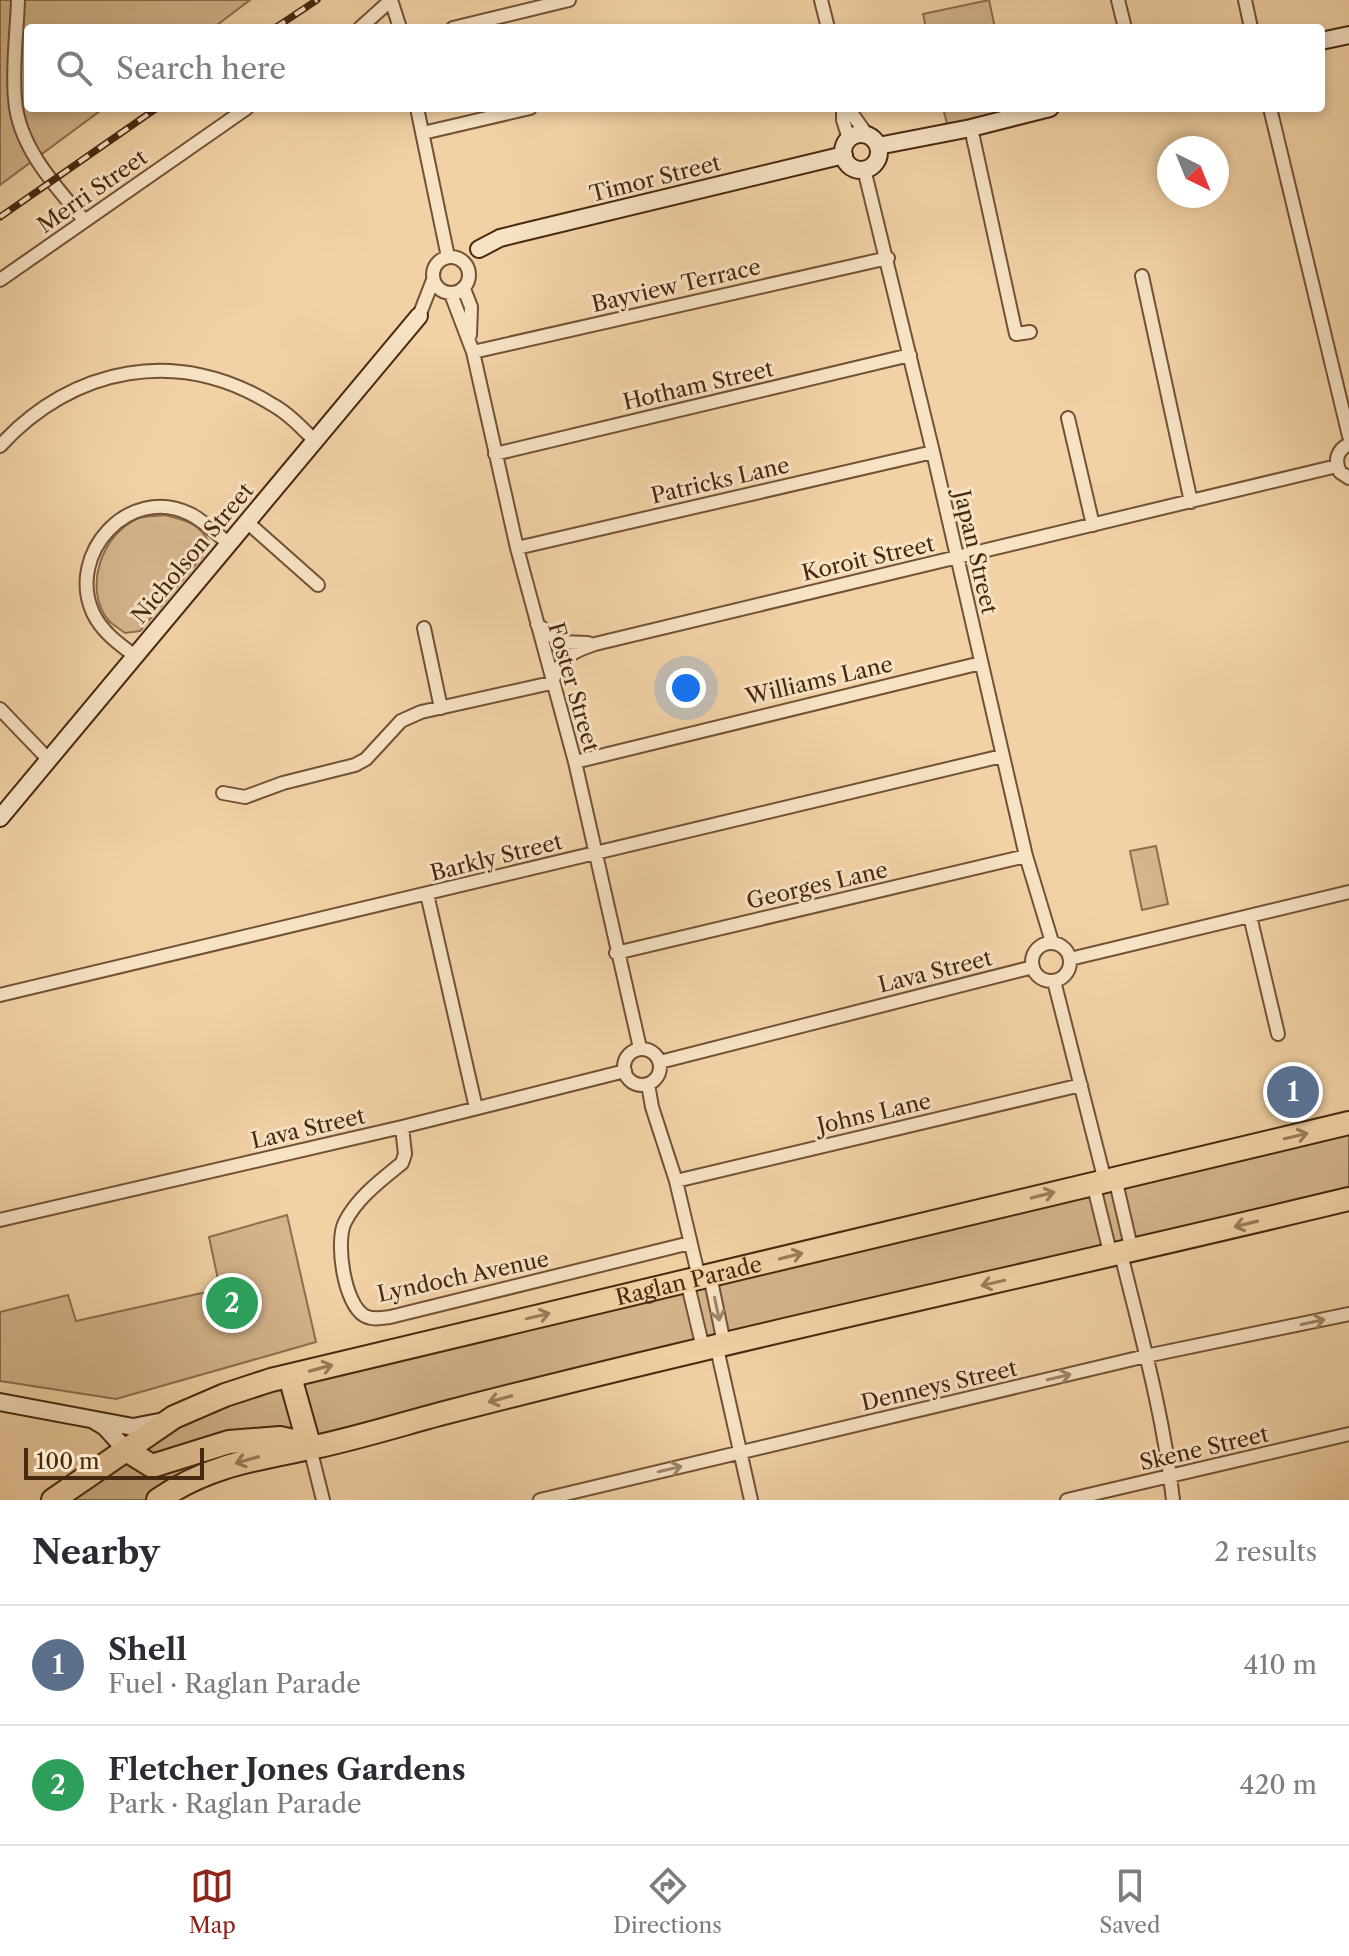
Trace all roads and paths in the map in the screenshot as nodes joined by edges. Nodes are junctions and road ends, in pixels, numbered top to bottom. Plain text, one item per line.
1 (18, 0) edge
2 (391, 0) edge
3 (569, 0) edge
4 (821, 0) edge
5 (1118, 0) edge
6 (1245, 0) edge
7 (364, 24) edge
8 (399, 24) edge
9 (470, 24) edge
10 (827, 24) edge
11 (1124, 24) edge
12 (1250, 24) edge
13 (1349, 35) edge
14 (1325, 40) edge
15 (241, 112) edge
16 (418, 112) edge
17 (513, 112) edge
18 (845, 112) edge
19 (849, 112) edge
20 (1034, 112) edge
21 (1271, 112) edge
22 (971, 128) junction
23 (423, 133) junction
24 (873, 140) junction
25 (846, 147) junction
26 (864, 169) junction
27 (84, 220) junction
28 (479, 249) junction
29 (888, 258) junction
30 (448, 259) junction
31 (468, 268) junction
32 (1142, 276) dead end
33 (0, 280) edge
34 (433, 280) junction
35 (464, 289) junction
36 (449, 294) junction
37 (419, 316) junction
38 (1030, 332) dead end
39 (469, 338) junction
40 (473, 352) junction
41 (910, 355) junction
42 (1068, 418) dead end
43 (1349, 436) edge
44 (315, 441) junction
45 (1349, 444) edge
46 (0, 446) edge
47 (933, 452) junction
48 (495, 454) junction
49 (1337, 466) junction
50 (1349, 478) edge
51 (1191, 502) junction
52 (247, 522) junction
53 (1093, 525) junction
54 (229, 544) junction
55 (517, 548) junction
56 (958, 557) junction
57 (318, 585) dead end
58 (536, 624) junction
59 (424, 628) dead end
60 (595, 644) junction
61 (135, 656) junction
62 (981, 663) junction
63 (551, 683) junction
64 (441, 708) junction
65 (0, 709) edge
66 (1002, 756) junction
67 (49, 760) junction
68 (575, 762) junction
69 (223, 793) dead end
70 (0, 818) edge
71 (595, 852) junction
72 (1026, 856) junction
73 (1349, 892) edge
74 (427, 894) junction
75 (1250, 916) junction
76 (1052, 942) junction
77 (616, 953) junction
78 (1070, 959) junction
79 (1033, 967) junction
80 (1054, 981) junction
81 (0, 995) edge
82 (1278, 1034) dead end
83 (640, 1048) junction
84 (660, 1062) junction
85 (625, 1071) junction
86 (648, 1084) junction
87 (1081, 1085) junction
88 (476, 1108) junction
89 (1349, 1123) edge
90 (402, 1127) junction
91 (676, 1181) junction
92 (1104, 1181) junction
93 (1349, 1199) edge
94 (0, 1220) edge
95 (690, 1243) junction
96 (1121, 1254) junction
97 (699, 1279) junction
98 (1349, 1314) edge
99 (714, 1345) junction
100 (1146, 1356) junction
101 (290, 1377) junction
102 (0, 1402) edge
103 (174, 1417) junction
104 (112, 1427) junction
105 (1349, 1434) edge
106 (310, 1448) junction
107 (126, 1450) junction
108 (739, 1453) junction
109 (1171, 1476) junction
110 (53, 1500) edge
111 (158, 1500) edge
112 (323, 1500) edge
113 (540, 1500) edge
114 (751, 1500) edge
115 (1067, 1500) edge
116 (1173, 1500) edge

1 - 27 street
2 - 7 street
2 - 8 street
3 - 9 street
4 - 10 street
5 - 11 street
6 - 12 street
13 - 14 street
15 - 27 street, Merri Street
16 - 23 street
17 - 23 street
18 - 25 street
19 - 24 street
20 - 22 street
21 - 43 street
22 - 24 street
22 - 38 street
23 - 30 street
24 - 25 street
24 - 26 street
25 - 26 street
25 - 28 street, Timor Street
26 - 29 street, Japan Street
27 - 33 street, Merri Street
28 - 30 street, Timor Street
28 - 31 street
29 - 40 street, Bayview Terrace
29 - 41 street, Japan Street
30 - 31 street
30 - 34 street
31 - 35 street
32 - 51 street
34 - 36 street
34 - 37 street, Nicholson Street
35 - 36 street
35 - 39 street, Foster Street
36 - 37 street, Nicholson Street
36 - 39 street, Foster Street
37 - 44 street, Nicholson Street
39 - 40 street, Foster Street
40 - 48 street, Foster Street
41 - 47 street, Japan Street
41 - 48 street, Hotham Street
42 - 53 street
44 - 46 street
44 - 52 street, Nicholson Street
45 - 49 street
47 - 55 street, Patricks Lane
47 - 56 street, Japan Street
48 - 55 street, Foster Street
49 - 50 street
49 - 51 street, Koroit Street
51 - 53 street, Koroit Street
52 - 54 street, Nicholson Street
52 - 57 street
53 - 56 street, Koroit Street
54 - 61 street, Nicholson Street
54 - 61 street
55 - 58 street, Foster Street
56 - 60 street, Koroit Street
56 - 62 street, Japan Street
58 - 60 street, Koroit Street
58 - 63 street, Foster Street
59 - 64 street
60 - 63 street, Koroit Street
61 - 67 street, Nicholson Street
62 - 66 street, Japan Street
62 - 68 street, Williams Lane
63 - 64 street
63 - 68 street, Foster Street
64 - 69 street
65 - 67 street
66 - 71 street, Barkly Street
66 - 72 street, Japan Street
67 - 70 street, Nicholson Street
68 - 71 street, Foster Street
71 - 74 street, Barkly Street
71 - 77 street, Foster Street
72 - 76 street, Japan Street
72 - 77 street, Georges Lane
73 - 75 street
74 - 81 street, Barkly Street
74 - 88 street
75 - 78 street
75 - 82 street
76 - 78 street
76 - 79 street
77 - 83 street, Foster Street
78 - 80 street
79 - 80 street
79 - 84 street, Lava Street
80 - 87 street
83 - 84 street
83 - 85 street
84 - 86 street
85 - 86 street
85 - 88 street, Lava Street
86 - 91 street
87 - 91 street, Johns Lane
87 - 92 street
88 - 90 street, Lava Street
92 -> 89 highway, Raglan Parade
90 - 94 street, Lava Street
90 - 95 street, Lyndoch Avenue
91 - 95 street
92 - 96 street
92 - 96 street
97 -> 92 highway, Raglan Parade
93 -> 96 highway
95 - 97 street
96 -> 99 highway
96 - 100 street
97 - 99 street
97 -> 99 street
101 -> 97 highway, Raglan Parade
100 -> 98 street, Denneys Street
99 -> 106 highway
99 - 108 street
108 -> 100 street, Denneys Street
100 - 109 street
101 - 103 highway, Raglan Parade
101 - 106 highway
102 - 104 street
103 - 104 street
103 - 107 highway, Raglan Parade
104 - 107 street
105 - 109 street, Skene Street
106 - 107 highway
106 -> 111 highway
106 - 112 street
107 - 110 highway, Raglan Parade
113 -> 108 street, Denneys Street
108 - 114 street
109 - 115 street, Skene Street
109 - 116 street

